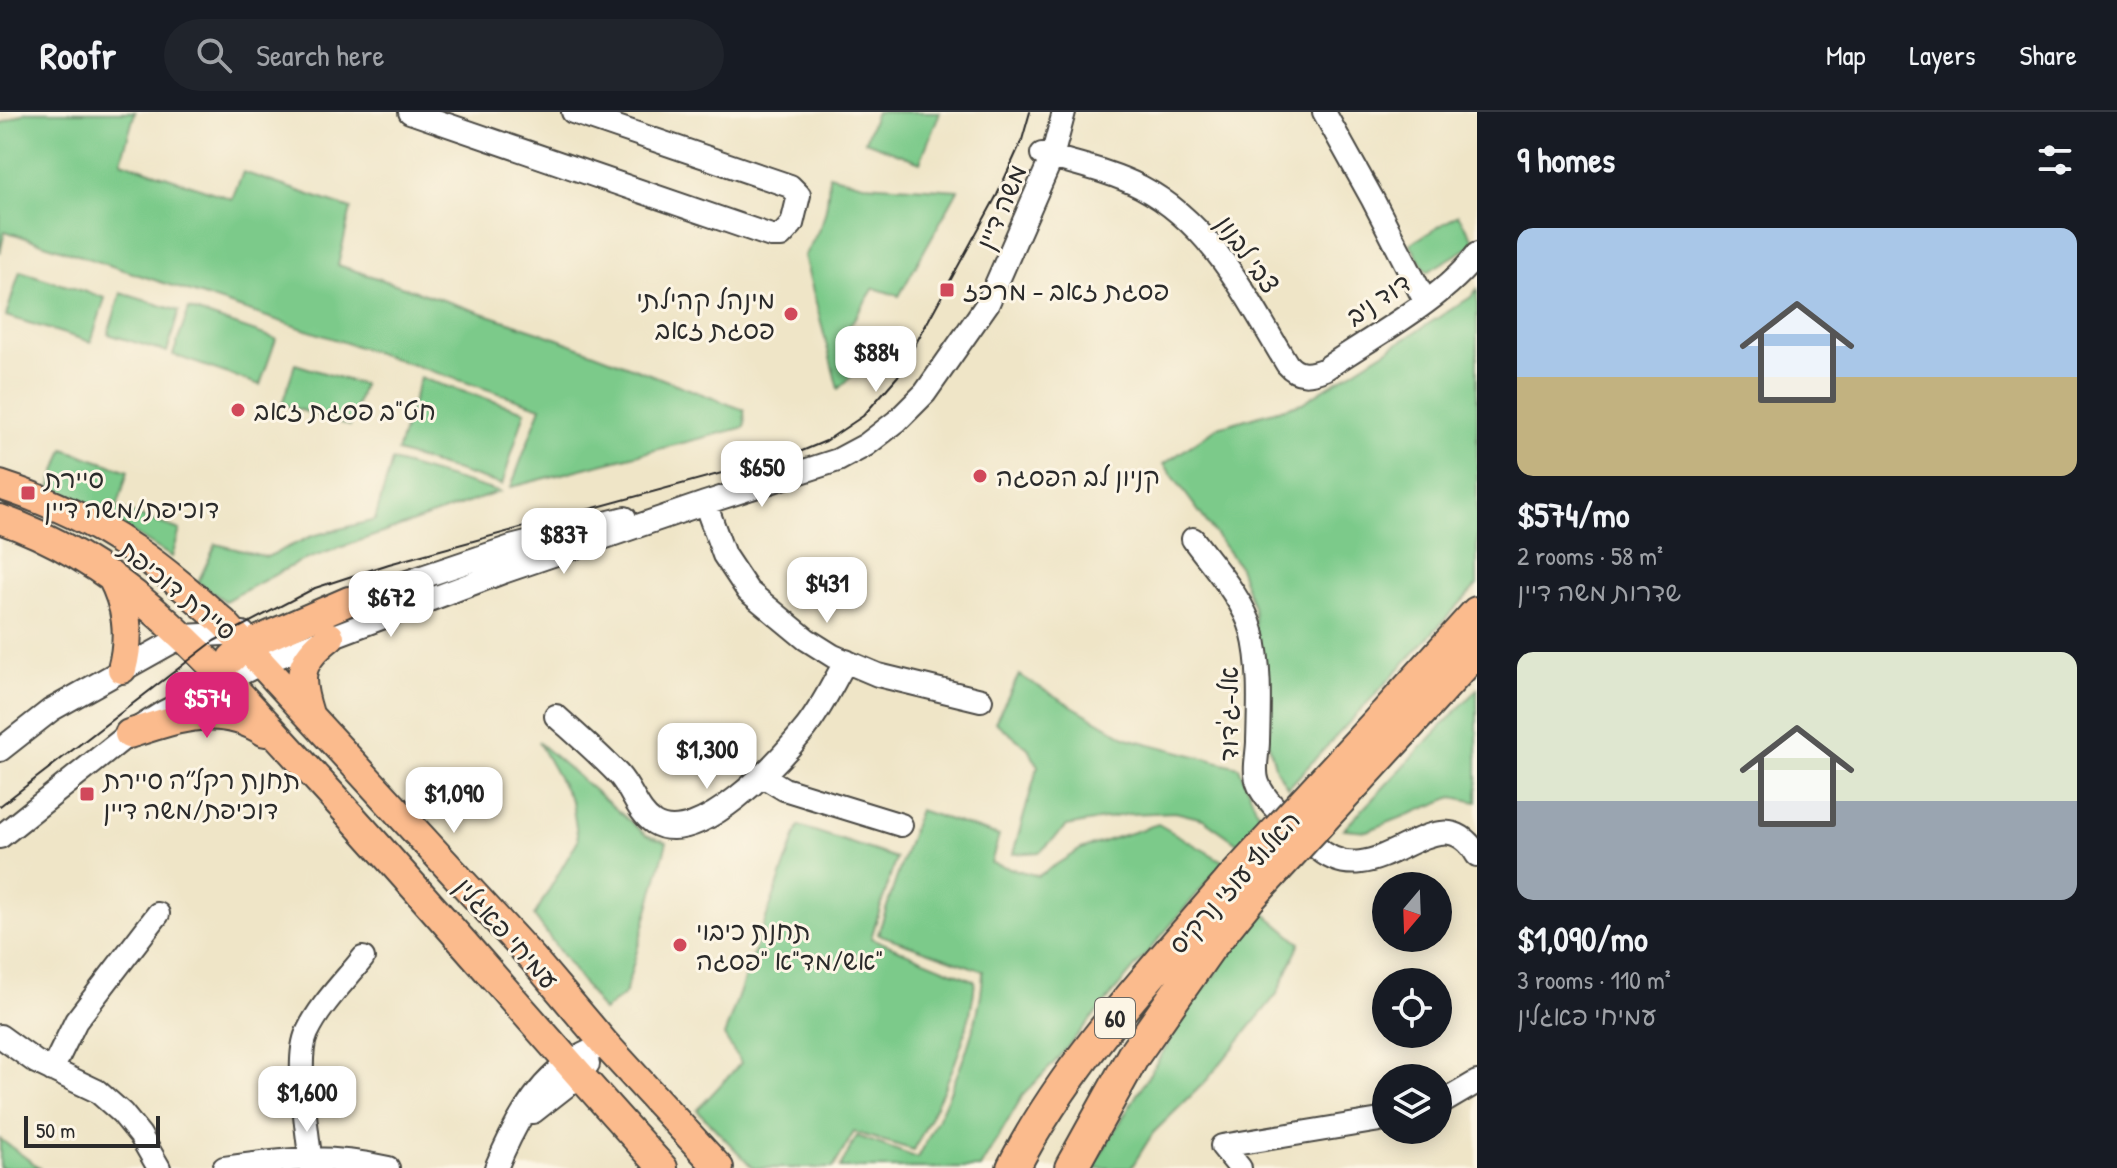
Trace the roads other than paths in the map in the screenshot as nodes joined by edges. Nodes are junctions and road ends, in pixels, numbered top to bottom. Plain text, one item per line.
1 (410, 112) edge
2 (573, 112) edge
3 (1056, 112) edge
4 (1064, 112) edge
5 (1324, 112) edge
6 (1047, 156) junction
7 (1477, 254) edge
8 (1425, 301) junction
9 (1300, 374) joint
10 (806, 472) junction
11 (0, 485) edge
12 (705, 503) junction
13 (0, 519) edge
14 (1193, 539) dead end
15 (111, 575) junction
16 (349, 601) joint
17 (1477, 613) edge
18 (183, 636) junction
19 (330, 637) junction
20 (247, 648) junction
21 (1477, 650) edge
22 (846, 661) junction
23 (122, 669) junction
24 (225, 681) junction
25 (981, 700) dead end
26 (309, 715) junction
27 (556, 716) dead end
28 (1393, 724) junction
29 (129, 734) junction
30 (287, 747) junction
31 (0, 750) edge
32 (761, 775) junction
33 (901, 825) dead end
34 (0, 837) edge
35 (1477, 855) edge
36 (1241, 889) junction
37 (158, 914) dead end
38 (363, 958) dead end
39 (0, 1036) edge
40 (605, 1044) junction
41 (52, 1070) junction
42 (573, 1070) junction
43 (1477, 1082) edge
44 (1452, 1097) edge
45 (1372, 1121) edge
46 (310, 1157) junction
47 (159, 1168) edge
48 (224, 1168) edge
49 (388, 1168) edge
50 (496, 1168) edge
51 (663, 1168) edge
52 (719, 1168) edge
53 (1013, 1168) edge
54 (1071, 1168) edge
55 (1240, 1168) edge

1 - 2 street
3 - 6 street, משה דיין
4 - 6 street
5 - 8 street
6 - 9 street, צבי לבנון
6 - 10 street
6 - 10 street, משה דיין
7 - 8 street, דוד ניב
8 - 9 street, דוד ניב
10 - 12 street
11 - 20 main road, סיירת דוכיפת
12 - 16 street
12 - 19 street
12 - 22 street
13 - 15 main road, סיירת דוכיפת
14 - 35 street, אל-ג'דוד
15 - 18 main road, סיירת דוכיפת
15 - 23 main road
16 - 20 main road
17 - 28 highway, האלוף עוזי נרקיס / 60
18 - 20 street
18 - 23 street
18 - 24 main road, סיירת דוכיפת
19 - 20 street
19 - 26 main road
20 - 24 main road
20 - 26 main road, עמיחי פאגלין
21 - 28 highway, האלוף עוזי נרקיס / 60
22 - 25 street
22 - 32 street
23 - 31 street
24 - 29 street
24 - 30 main road, עמיחי פאגלין
26 - 40 main road, עמיחי פאגלין
27 - 32 street
28 - 36 highway, האלוף עוזי נרקיס / 60, bridge
29 - 30 main road
29 - 34 street
30 - 42 main road, עמיחי פאגלין
32 - 33 street
36 - 53 highway, האלוף עוזי נרקיס / 60
36 - 54 highway, האלוף עוזי נרקיס / 60
37 - 41 street
38 - 46 street
39 - 41 street
40 - 42 street
40 - 52 main road, עמיחי פאגלין
41 - 47 street
42 - 50 street
42 - 51 main road, עמיחי פאגלין
43 - 44 street
45 - 55 street
46 - 48 street
46 - 49 street

